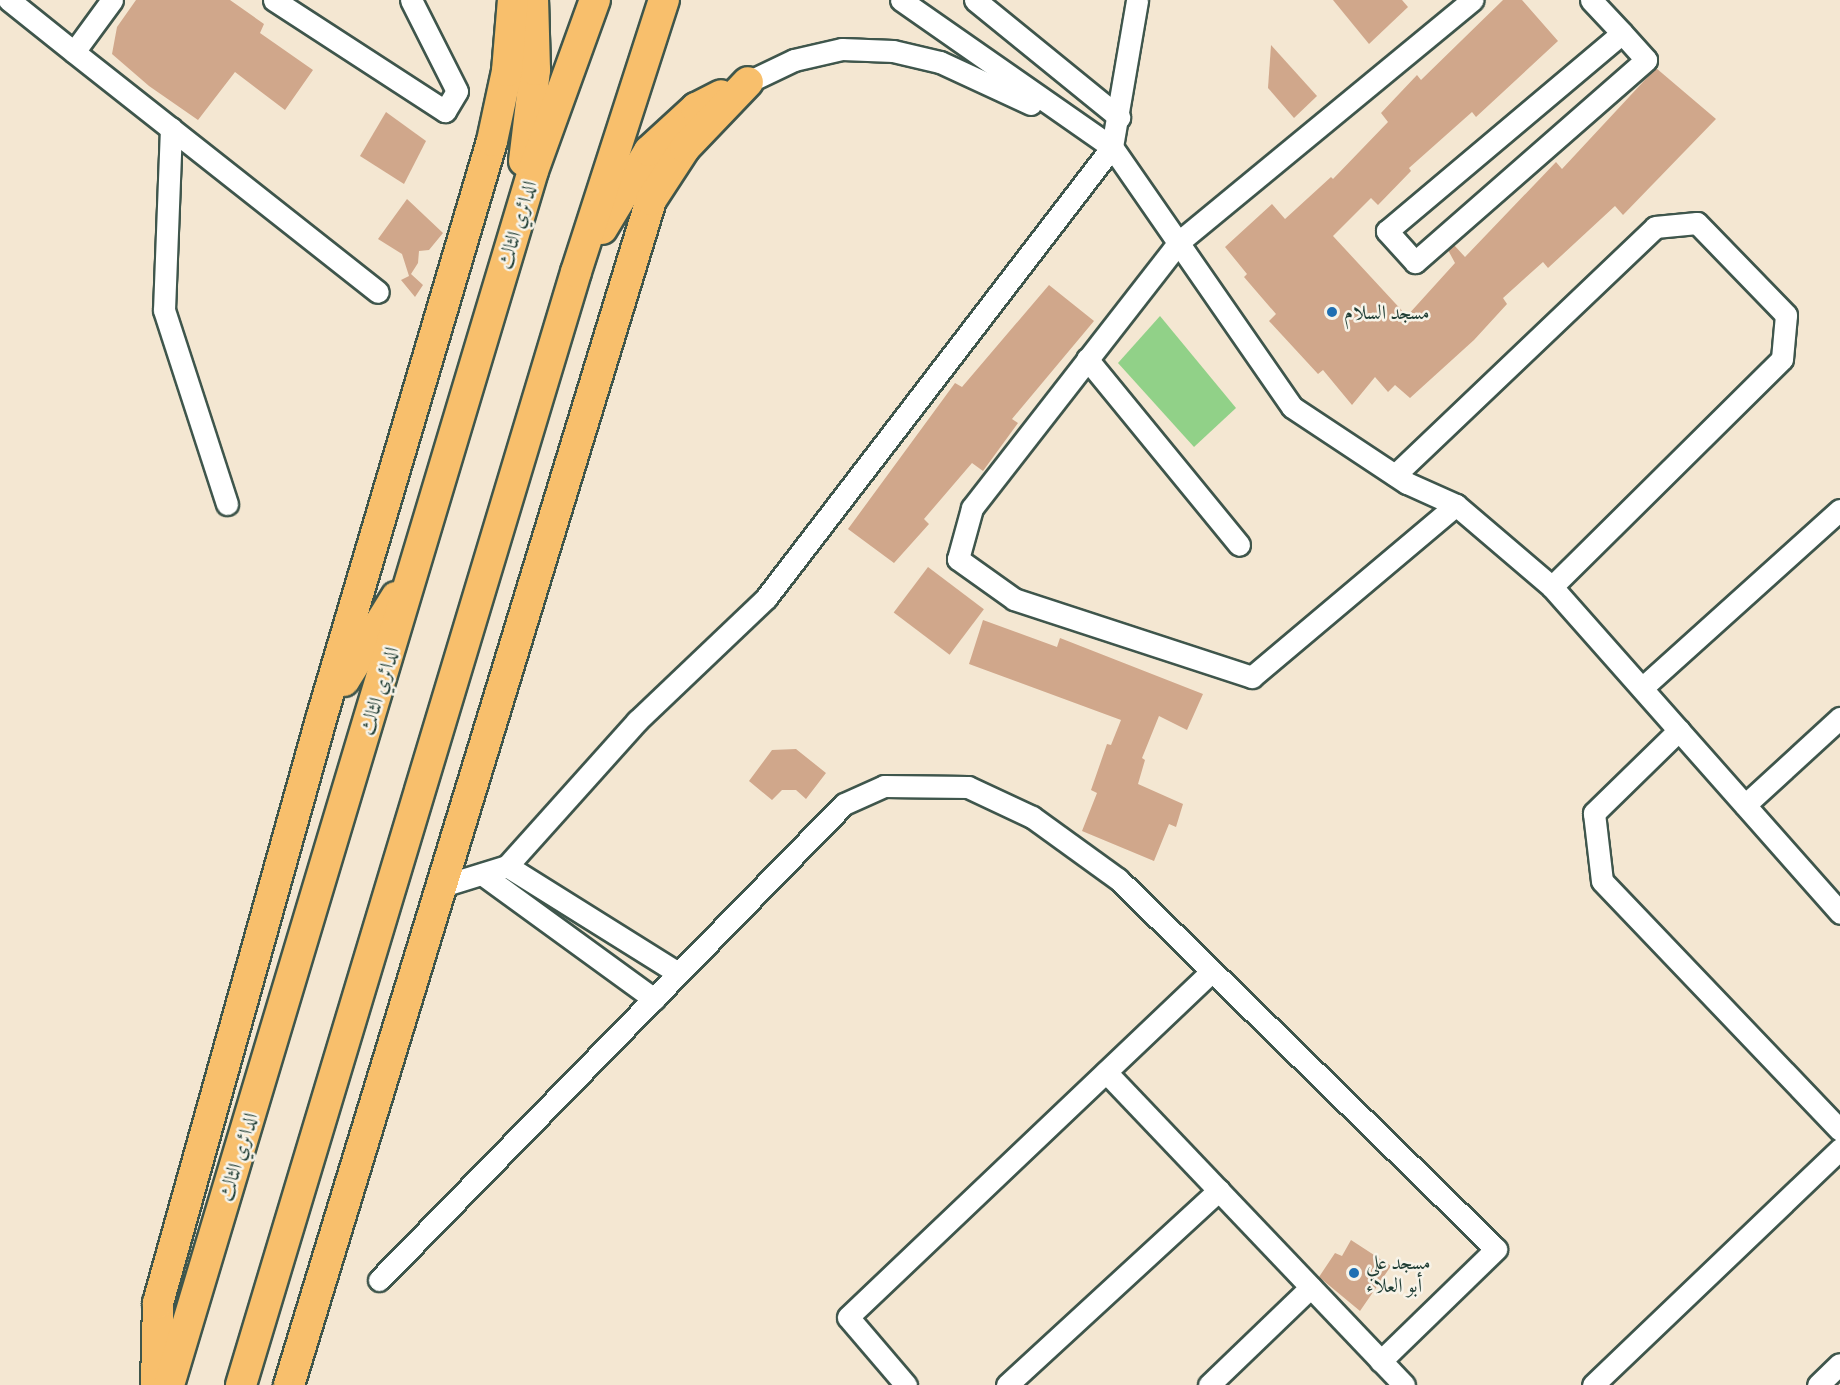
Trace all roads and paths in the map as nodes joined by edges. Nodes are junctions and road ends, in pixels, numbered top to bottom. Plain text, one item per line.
1 (9, 0) edge
2 (112, 0) edge
3 (274, 0) edge
4 (411, 0) edge
5 (513, 0) edge
6 (533, 0) edge
7 (595, 0) edge
8 (664, 0) edge
9 (901, 0) edge
10 (975, 0) edge
11 (1137, 0) edge
12 (1472, 0) edge
13 (1591, 0) edge
14 (1622, 33) junction
15 (74, 52) junction
16 (748, 82) junction
17 (1119, 117) junction
18 (171, 128) junction
19 (1090, 132) junction
20 (1112, 147) junction
21 (516, 228) junction
22 (1180, 241) junction
23 (576, 272) junction
24 (378, 292) dead end
25 (1087, 360) junction
26 (1395, 475) junction
27 (227, 504) dead end
28 (1456, 505) junction
29 (1840, 510) edge
30 (1239, 545) dead end
31 (416, 564) junction
32 (1552, 587) junction
33 (1642, 688) junction
34 (322, 716) junction
35 (1840, 718) edge
36 (1678, 730) junction
37 (1745, 805) junction
38 (507, 866) junction
39 (482, 873) junction
40 (439, 886) junction
41 (1840, 913) edge
42 (1212, 971) junction
43 (678, 973) junction
44 (654, 999) junction
45 (1106, 1072) junction
46 (1840, 1130) edge
47 (1840, 1149) edge
48 (1219, 1191) junction
49 (379, 1280) dead end
50 (1311, 1287) junction
51 (266, 1304) junction
52 (1381, 1361) junction
53 (1840, 1364) edge
54 (895, 1381) edge
55 (156, 1385) edge
56 (169, 1385) edge
57 (241, 1385) edge
58 (261, 1385) edge
59 (290, 1385) edge
60 (1007, 1385) edge
61 (1209, 1385) edge
62 (1404, 1385) edge
63 (1593, 1385) edge
64 (1818, 1385) edge

1 - 15 street
2 - 15 street
3 - 4 street
5 - 34 highway
6 - 21 highway
7 - 21 highway, الدائري الثالث
8 - 23 highway
9 - 19 street
10 - 17 street
11 - 17 street
12 - 22 street
13 - 14 street
14 - 14 street
15 - 18 street
16 - 19 street
16 - 23 highway
16 - 40 highway
17 - 20 street
18 - 24 street
18 - 27 street
19 - 20 street
20 - 22 street
20 - 38 street
21 - 31 highway, الدائري الثالث
22 - 25 street
22 - 26 street
23 - 51 highway
25 - 28 street
25 - 30 street
26 - 28 street
26 - 32 street
28 - 32 street
29 - 33 street
31 - 34 highway
31 - 56 highway, الدائري الثالث
32 - 33 street
33 - 36 street
34 - 55 highway
35 - 37 street
36 - 37 street
36 - 46 street
37 - 41 street
38 - 39 street
38 - 43 street
39 - 40 street
39 - 44 street
40 - 59 highway
42 - 43 street
42 - 45 street
42 - 52 street
43 - 44 street
44 - 49 street
45 - 48 street
45 - 54 street
47 - 63 street
48 - 50 street
48 - 60 street
50 - 52 street
50 - 61 street
51 - 57 highway
51 - 58 highway
52 - 62 street
53 - 64 street

